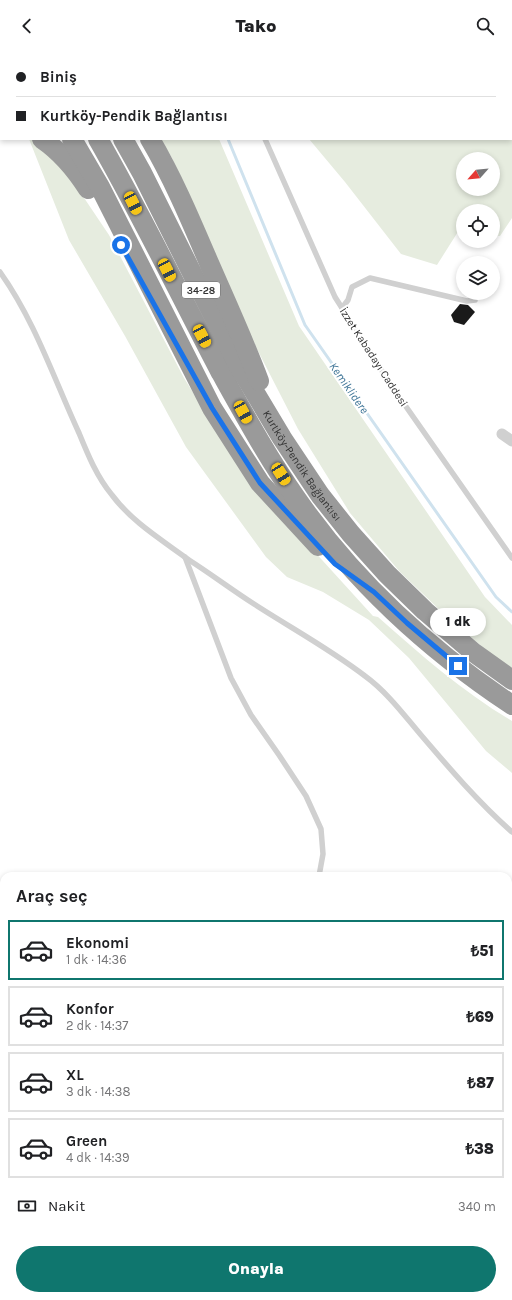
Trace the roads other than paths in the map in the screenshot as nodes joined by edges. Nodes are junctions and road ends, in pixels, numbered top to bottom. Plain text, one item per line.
1 (43, 140) edge
2 (73, 140) edge
3 (99, 140) edge
4 (124, 140) edge
5 (151, 140) edge
6 (265, 140) edge
7 (0, 272) edge
8 (456, 298) edge
9 (463, 300) edge
10 (475, 300) dead end
11 (342, 308) junction
12 (199, 382) junction
13 (502, 434) dead end
14 (282, 438) junction
15 (512, 441) edge
16 (185, 556) junction
17 (512, 558) edge
18 (374, 592) junction
19 (512, 680) edge
20 (512, 705) edge
21 (512, 832) edge
22 (320, 872) edge

1 - 12 highway
2 - 12 highway
3 - 18 highway, Kurtköy-Pendik Bağlantısı / 34-28
4 - 14 highway, Kurtköy-Pendik Bağlantısı / 34-28
5 - 14 highway
6 - 11 lane, İzzet Kabadayı Caddesi
7 - 16 lane
8 - 11 lane
9 - 10 lane
11 - 17 lane, İzzet Kabadayı Caddesi
12 - 18 highway
13 - 15 street
14 - 19 highway, Kurtköy-Pendik Bağlantısı / 34-28
16 - 21 lane
16 - 22 lane
18 - 20 highway, Kurtköy-Pendik Bağlantısı / 34-28

